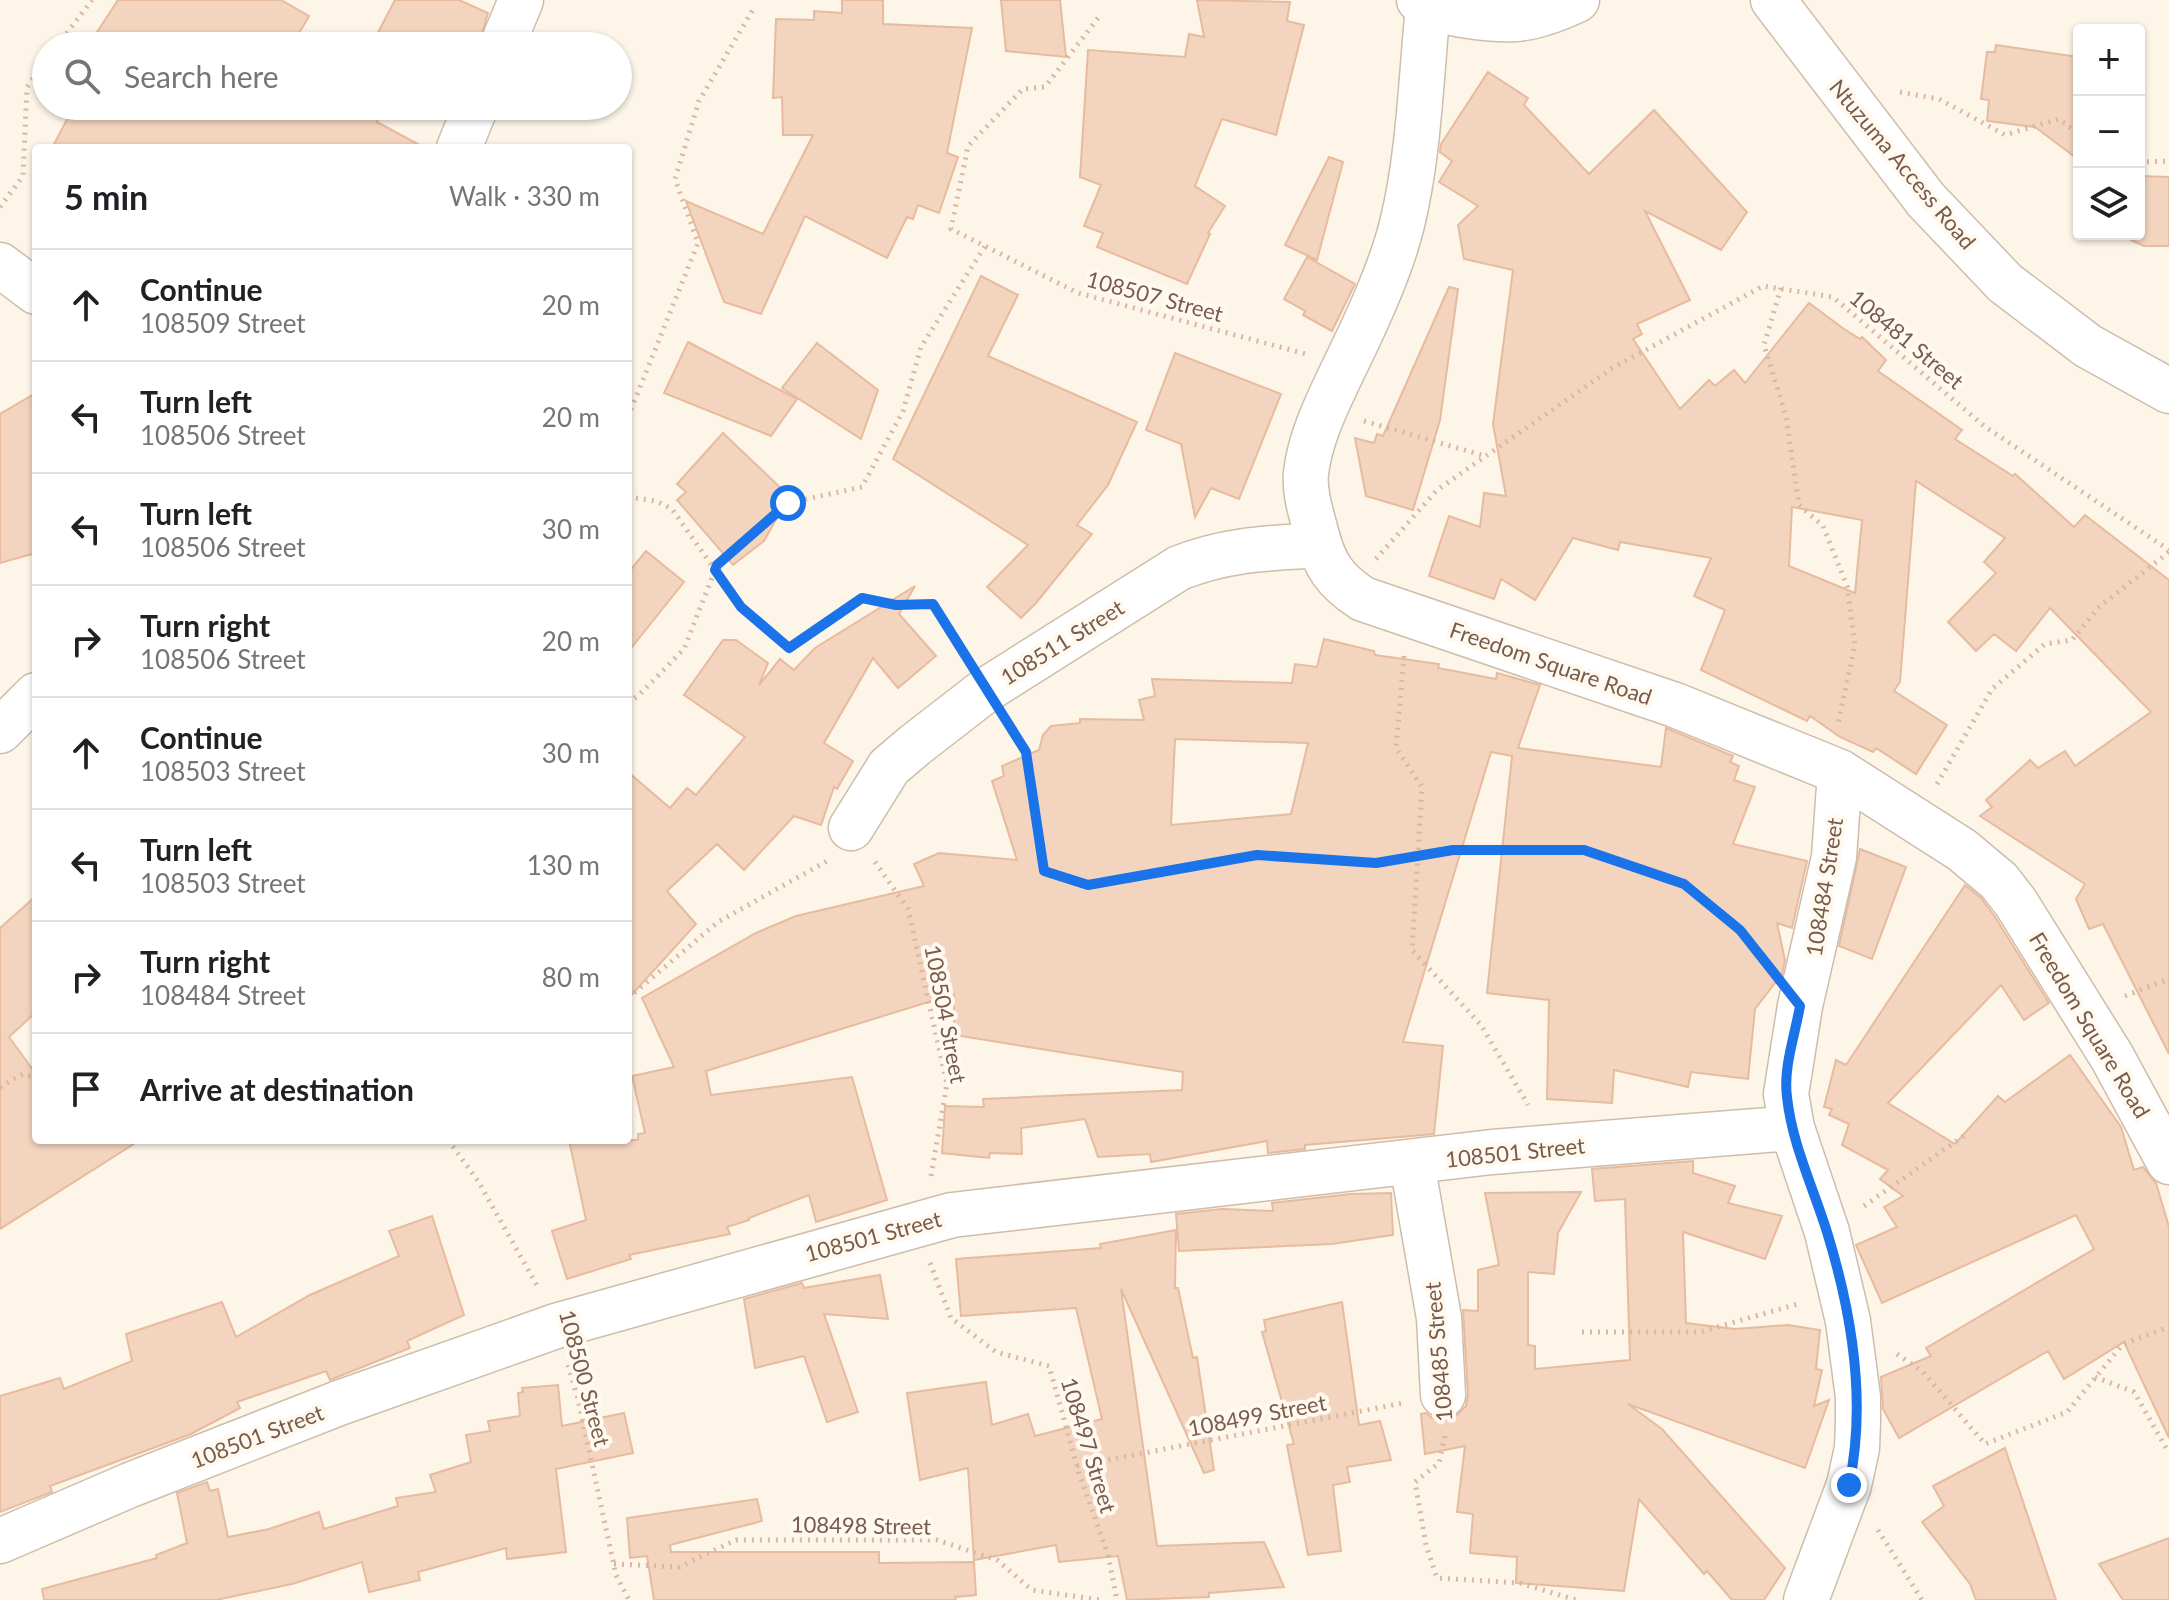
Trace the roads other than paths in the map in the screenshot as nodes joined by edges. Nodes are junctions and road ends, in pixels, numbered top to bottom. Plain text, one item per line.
1 (521, 0) edge
2 (1577, 0) edge
3 (1773, 0) edge
4 (1423, 3) edge
5 (508, 32) edge
6 (470, 120) edge
7 (461, 144) edge
8 (0, 265) edge
9 (32, 289) edge
10 (2169, 391) edge
11 (1320, 545) junction
12 (32, 699) edge
13 (0, 731) edge
14 (1840, 772) junction
15 (851, 828) road end
16 (1792, 1128) junction
17 (2169, 1162) edge
18 (1412, 1163) junction
19 (1443, 1395) road end
20 (0, 1541) edge
21 (1806, 1600) edge

1 - 5 street
2 - 4 street
3 - 10 street, Ntuzuma Access Road
4 - 11 street, Freedom Square Road
6 - 7 street
8 - 9 street
11 - 14 street, Freedom Square Road
11 - 15 street, 108511 Street
12 - 13 street
14 - 16 street, 108484 Street
14 - 17 street, Freedom Square Road
16 - 18 street, 108501 Street
16 - 21 street, 108484 Street
18 - 19 street, 108485 Street
18 - 20 street, 108501 Street

